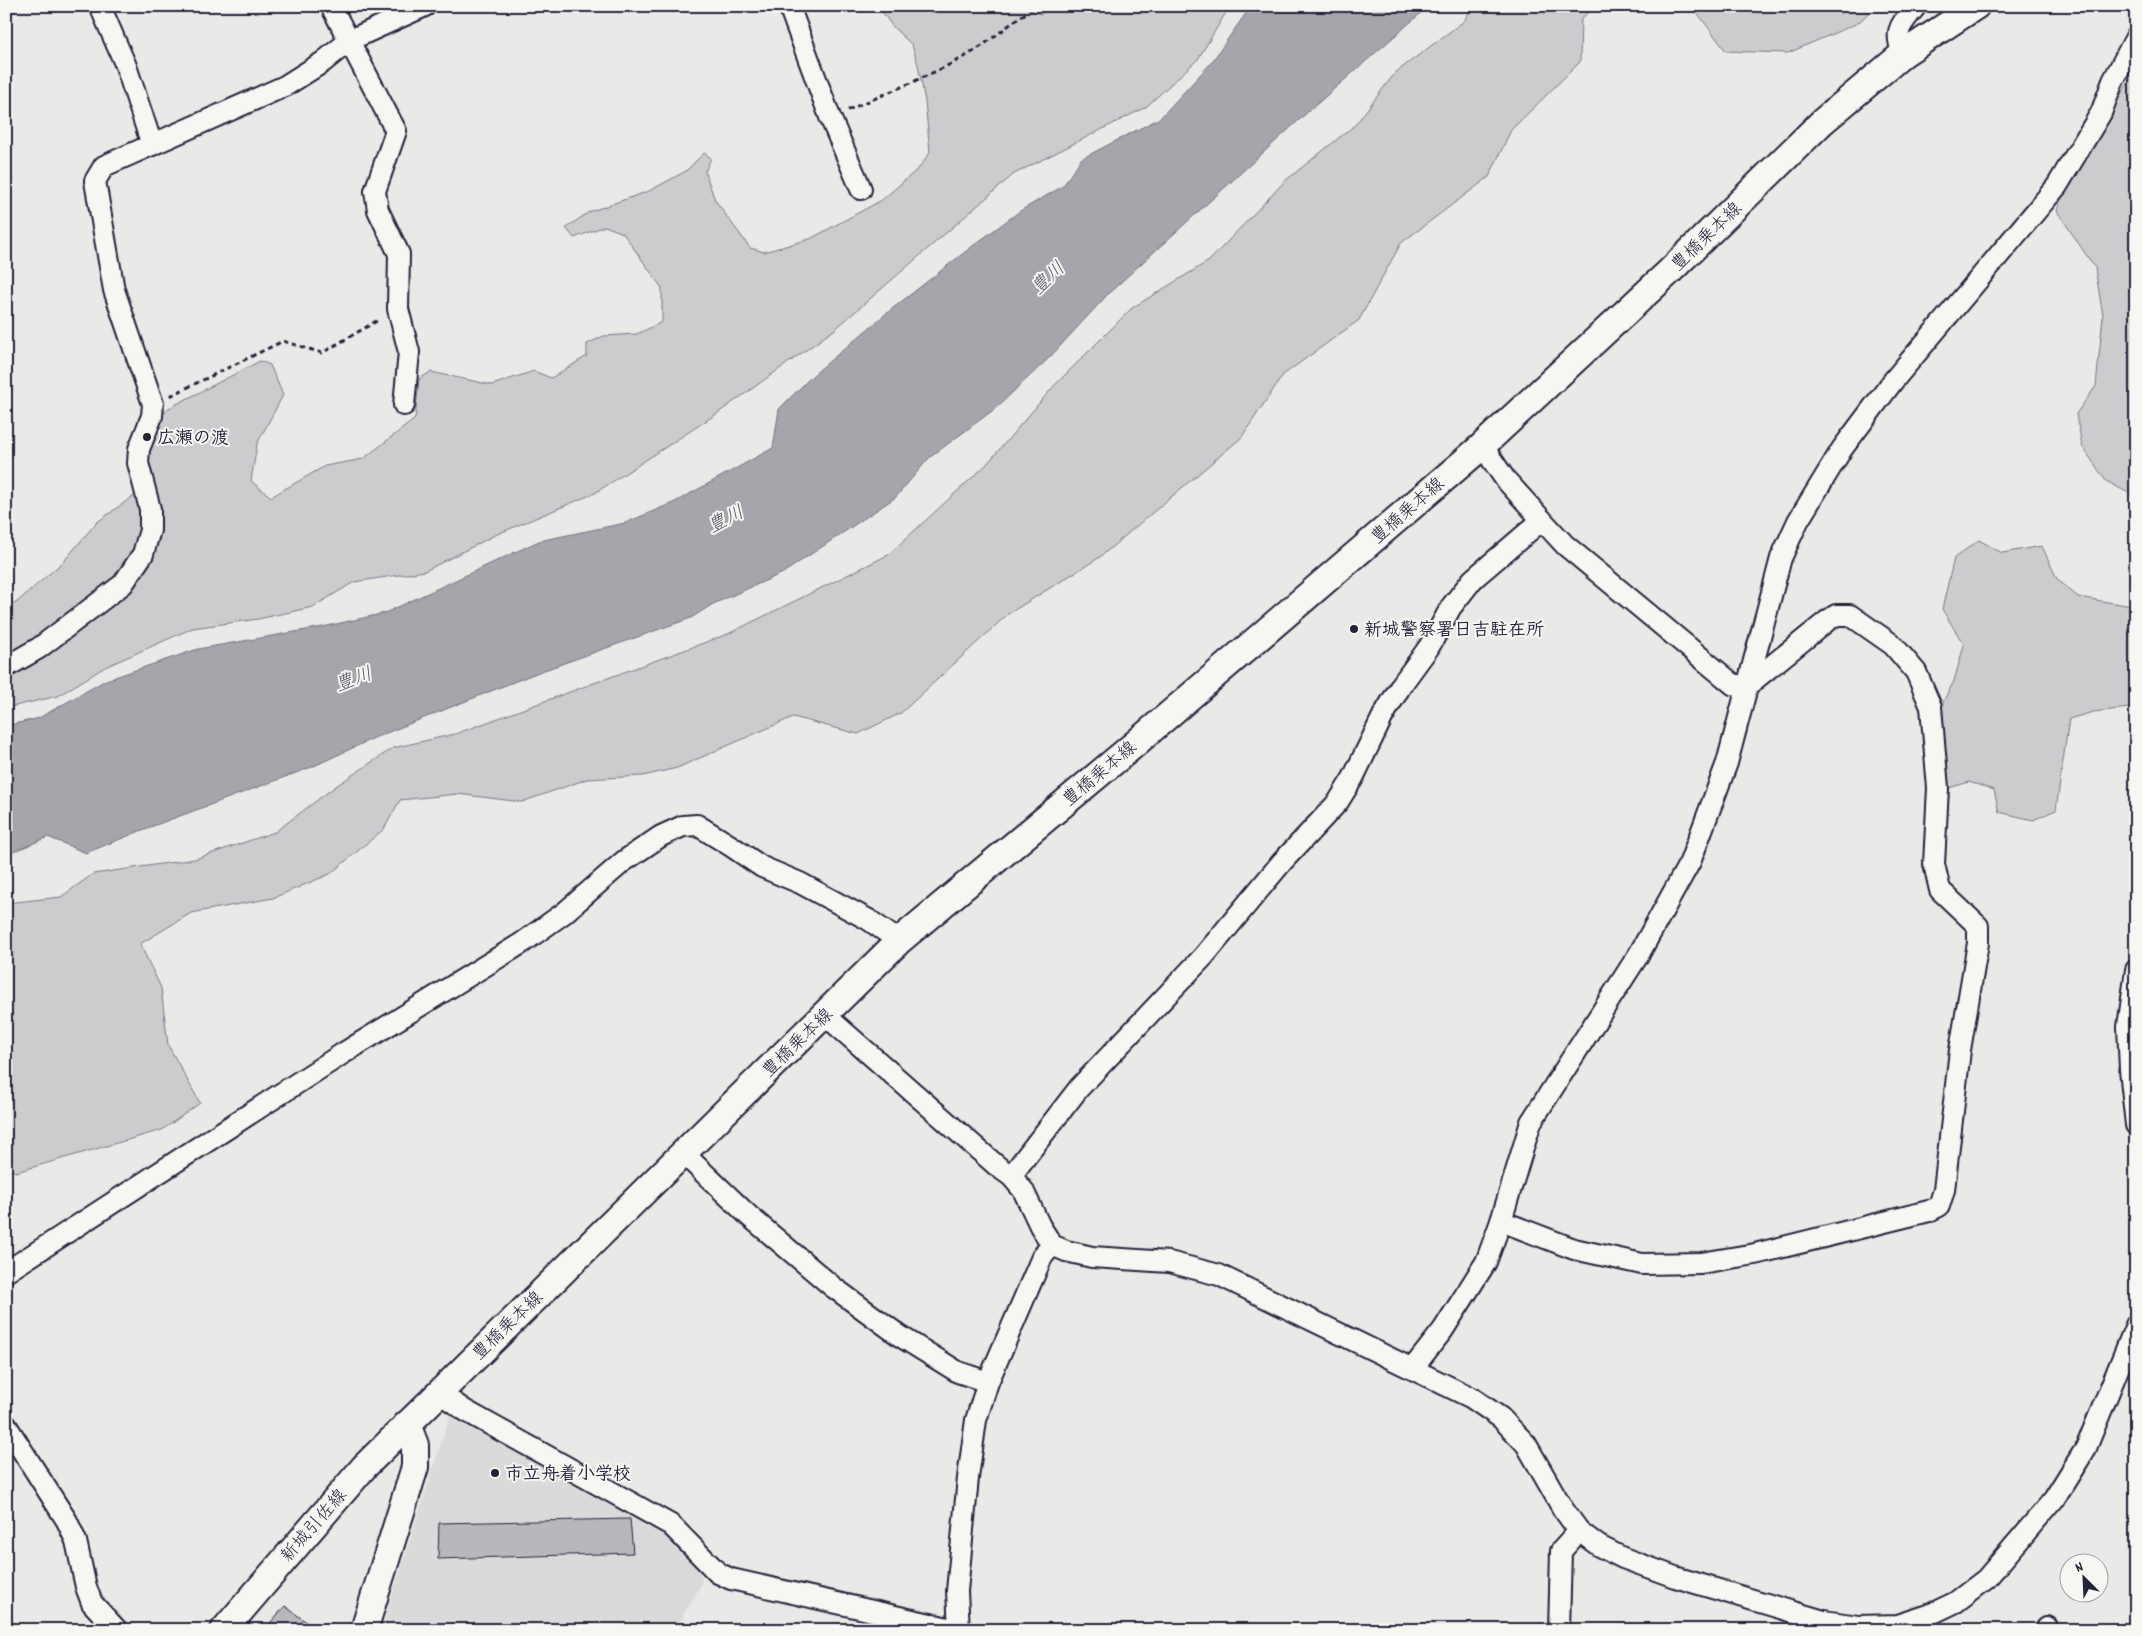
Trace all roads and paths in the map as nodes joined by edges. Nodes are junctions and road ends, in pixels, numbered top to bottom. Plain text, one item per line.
1 (100, 6) edge
2 (331, 6) edge
3 (425, 6) edge
4 (789, 6) edge
5 (1037, 6) edge
6 (1916, 6) edge
7 (1976, 6) edge
8 (2136, 37) edge
9 (350, 40) junction
10 (1904, 54) junction
11 (830, 118) junction
12 (152, 145) junction
13 (861, 189) dead end
14 (398, 309) junction
15 (153, 404) junction
16 (404, 405) dead end
17 (1481, 447) junction
18 (1542, 520) junction
19 (6, 666) edge
20 (1748, 685) junction
21 (899, 941) junction
22 (2136, 970) edge
23 (824, 1015) junction
24 (2136, 1125) edge
25 (684, 1152) junction
26 (1011, 1176) junction
27 (1501, 1221) junction
28 (1052, 1245) junction
29 (6, 1272) edge
30 (2136, 1326) edge
31 (1413, 1368) junction
32 (988, 1382) junction
33 (439, 1393) junction
34 (407, 1424) junction
35 (6, 1425) edge
36 (1579, 1531) junction
37 (1899, 1627) edge
38 (117, 1630) edge
39 (224, 1630) edge
40 (364, 1630) edge
41 (958, 1630) edge
42 (1559, 1630) edge

1 - 12 street
2 - 9 street
3 - 9 street
4 - 11 street
5 - 11 path
6 - 10 street
7 - 10 main road, 豊橋乗本線
8 - 20 street
9 - 12 street
9 - 14 street
10 - 17 main road, 豊橋乗本線
11 - 13 street
12 - 15 street
14 - 15 path
14 - 16 street
15 - 19 street
17 - 18 street
17 - 21 main road, 豊橋乗本線
18 - 20 street
18 - 26 street
20 - 27 street
20 - 27 street
21 - 23 main road, 豊橋乗本線
21 - 29 street
22 - 24 street
23 - 25 main road, 豊橋乗本線
23 - 26 street
25 - 32 street
25 - 33 main road, 豊橋乗本線
26 - 28 street
27 - 31 street
28 - 31 street
28 - 32 street
30 - 37 street
31 - 36 street
32 - 41 street
33 - 34 main road, 豊橋乗本線
33 - 41 street
34 - 39 main road, 新城引佐線
34 - 40 main road
35 - 38 street
36 - 37 street
36 - 42 street

